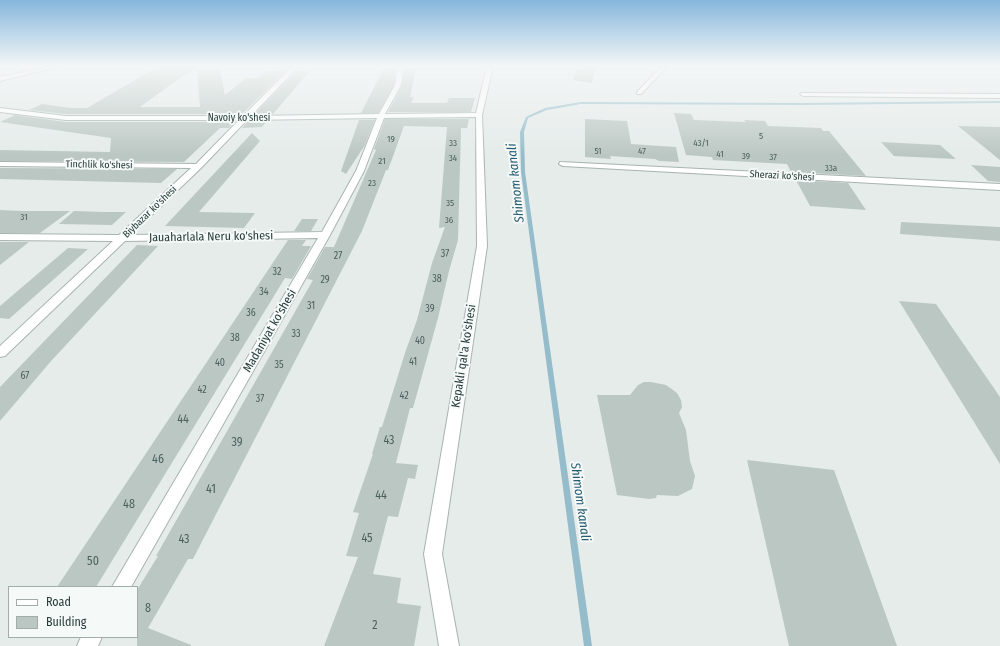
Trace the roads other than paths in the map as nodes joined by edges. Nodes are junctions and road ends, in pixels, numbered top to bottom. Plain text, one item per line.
1 (266, 96) edge
2 (392, 96) edge
3 (483, 96) edge
4 (0, 110) edge
5 (479, 115) junction
6 (380, 116) junction
7 (244, 118) junction
8 (0, 164) edge
9 (563, 164) dead end
10 (198, 166) junction
11 (1000, 187) edge
12 (325, 235) junction
13 (0, 237) edge
14 (122, 238) junction
15 (0, 353) edge
16 (122, 586) edge
17 (448, 646) edge

1 - 7 street, Biybazar ko'shesi
2 - 6 street, Madaniyat ko'shesi
3 - 5 street, Kepakli qal'a ko'shesi
4 - 7 street, Navoiy ko'shesi
5 - 6 street, Navoiy ko'shesi
5 - 17 street, Kepakli qal'a ko'shesi
6 - 7 street, Navoiy ko'shesi
6 - 12 street, Madaniyat ko'shesi
7 - 10 street, Biybazar ko'shesi
8 - 10 street, Tinchlik ko'shesi
9 - 11 street, Sherazi ko'shesi
10 - 14 street, Biybazar ko'shesi
12 - 14 street, Jauaharlala Neru ko'shesi
12 - 16 street, Madaniyat ko'shesi
13 - 14 street, Jauaharlala Neru ko'shesi
14 - 15 street, Biybazar ko'shesi

